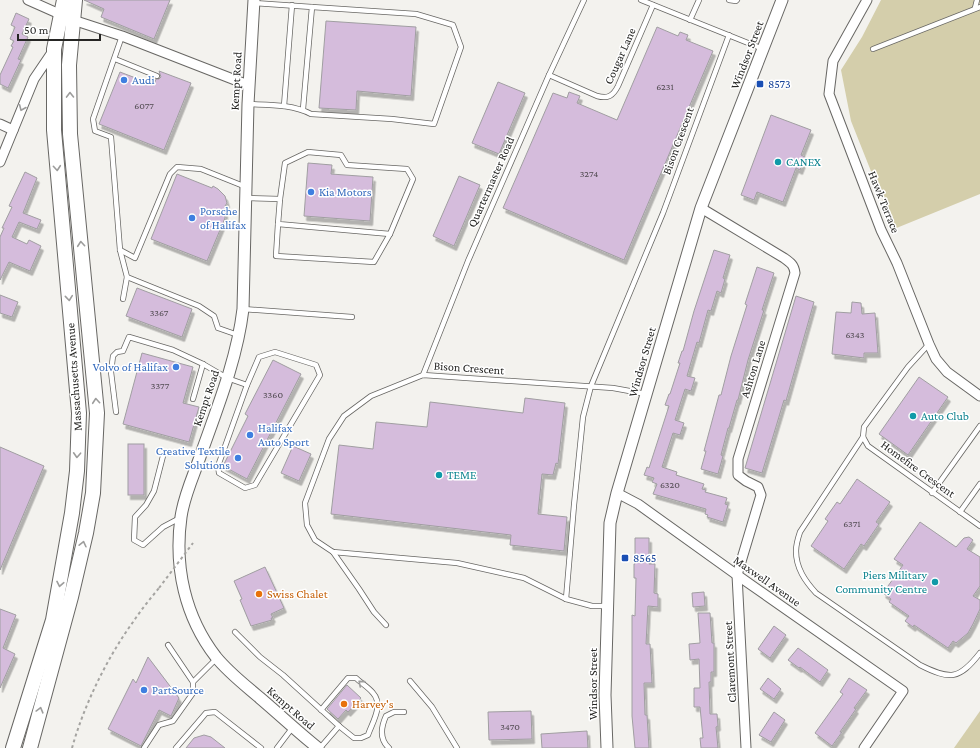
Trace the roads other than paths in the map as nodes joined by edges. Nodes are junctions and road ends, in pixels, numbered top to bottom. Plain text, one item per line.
1 (28, 0) edge
2 (64, 0) edge
3 (75, 0) edge
4 (584, 0) edge
5 (641, 0) edge
6 (699, 0) edge
7 (730, 0) edge
8 (737, 0) edge
9 (782, 0) edge
10 (867, 0) edge
11 (977, 0) edge
12 (254, 1) edge
13 (653, 5) junction
14 (292, 6) junction
15 (312, 7) junction
16 (978, 8) edge
17 (67, 18) junction
18 (690, 20) junction
19 (729, 35) junction
20 (122, 36) junction
21 (54, 49) junction
22 (764, 49) junction
23 (873, 49) dead end
24 (115, 59) junction
25 (549, 75) junction
26 (157, 76) dead end
27 (248, 85) junction
28 (248, 104) junction
29 (284, 106) junction
30 (303, 109) junction
31 (0, 124) edge
32 (13, 130) junction
33 (0, 162) edge
34 (245, 192) junction
35 (280, 199) junction
36 (700, 208) junction
37 (278, 224) junction
38 (390, 234) junction
39 (120, 250) junction
40 (127, 277) junction
41 (123, 300) dead end
42 (244, 309) junction
43 (352, 317) dead end
44 (240, 335) junction
45 (929, 344) junction
46 (203, 364) junction
47 (423, 375) junction
48 (227, 378) junction
49 (247, 385) junction
50 (591, 386) junction
51 (646, 394) junction
52 (980, 396) edge
53 (193, 399) dead end
54 (116, 412) dead end
55 (980, 426) edge
56 (863, 437) junction
57 (163, 456) dead end
58 (980, 484) edge
59 (617, 493) junction
60 (932, 493) junction
61 (960, 512) junction
62 (181, 517) junction
63 (980, 526) edge
64 (332, 552) junction
65 (737, 575) junction
66 (566, 599) junction
67 (607, 606) junction
68 (386, 625) dead end
69 (235, 632) dead end
70 (168, 645) dead end
71 (980, 653) edge
72 (217, 658) junction
73 (410, 681) dead end
74 (193, 682) junction
75 (321, 710) junction
76 (404, 712) dead end
77 (339, 726) junction
78 (293, 727) junction
79 (13, 748) edge
80 (30, 748) edge
81 (144, 748) edge
82 (176, 748) edge
83 (261, 748) edge
84 (277, 748) edge
85 (319, 748) edge
86 (389, 748) edge
87 (457, 748) edge
88 (607, 748) edge
89 (746, 748) edge
90 (864, 748) edge

1 - 17 street
2 - 17 main road, Massachusetts Avenue
3 - 17 main road, Massachusetts Avenue
4 - 25 lane, Quartermaster Road
5 - 13 lane
6 - 18 lane
7 - 8 lane
9 - 22 street, Windsor Street
10 - 45 street, Hawk Terrace
11 - 16 lane
12 - 14 lane
12 - 27 street, Kempt Road
13 - 18 lane
13 - 25 lane, Cougar Lane
14 - 15 lane
14 - 29 lane
15 - 30 lane
15 - 30 lane
16 - 23 lane
17 - 20 street
17 - 21 main road, Massachusetts Avenue
80 -> 17 main road, Massachusetts Avenue
18 - 19 lane
19 - 22 lane
19 - 50 lane, Bison Crescent
20 - 24 lane
20 - 27 street
21 -> 32 street
21 -> 79 main road, Massachusetts Avenue
22 - 36 street, Windsor Street
24 - 26 lane
24 - 39 lane
25 - 47 lane, Quartermaster Road
27 - 28 street, Kempt Road
28 - 29 lane
28 - 34 street, Kempt Road
29 - 30 lane
31 - 32 street
32 - 33 street
34 - 35 lane
34 - 39 lane
34 - 42 street, Kempt Road
35 - 37 lane
35 - 38 lane
36 - 51 street, Windsor Street
36 - 65 street, Ashton Lane
37 - 38 lane
37 - 38 lane
39 - 40 lane
40 - 41 lane
40 - 44 lane
42 - 43 lane
42 - 44 street, Kempt Road
44 - 48 street, Kempt Road
45 - 52 street, Hawk Terrace
45 - 56 lane
46 - 48 lane
46 - 53 lane
46 - 54 lane
47 - 50 lane, Bison Crescent
47 - 64 lane, Bison Crescent
48 - 49 lane
48 - 62 street, Kempt Road
49 - 49 lane
50 - 51 lane
50 - 66 lane
51 - 59 street, Windsor Street
55 - 60 lane
56 - 60 lane, Homefire Crescent
56 - 71 lane
57 - 62 lane
58 - 61 lane
59 - 65 street, Maxwell Avenue
59 - 67 street, Windsor Street
60 - 61 lane, Homefire Crescent
61 - 63 lane, Homefire Crescent
62 - 72 street, Kempt Road
64 - 66 lane
64 - 68 lane
65 - 89 street, Claremont Street
65 - 90 street, Maxwell Avenue
66 - 67 lane
67 - 88 street, Windsor Street
69 - 75 lane
70 - 74 lane
72 - 74 lane
72 - 78 street, Kempt Road
73 - 87 lane
74 - 81 lane
75 - 77 lane
77 -> 75 lane
76 - 86 lane
77 - 85 lane
78 - 84 lane
78 - 85 street, Kempt Road
82 - 83 lane

